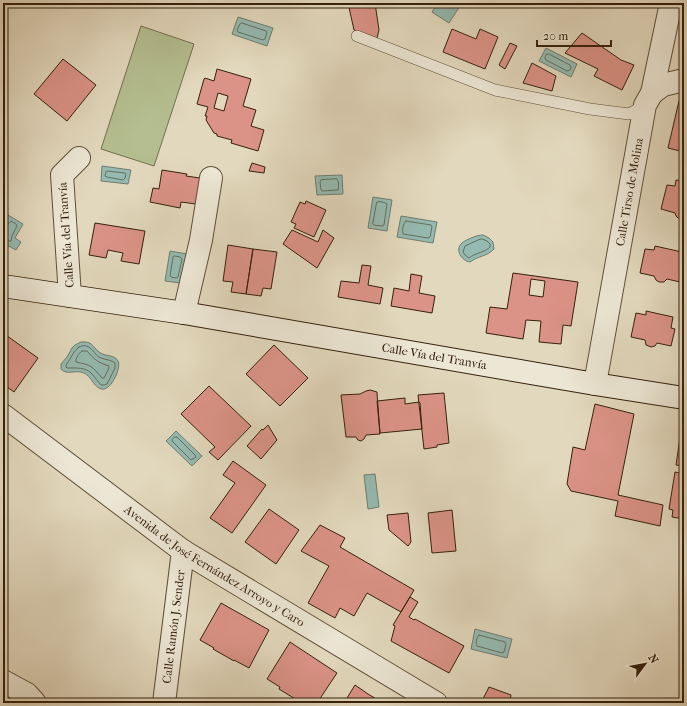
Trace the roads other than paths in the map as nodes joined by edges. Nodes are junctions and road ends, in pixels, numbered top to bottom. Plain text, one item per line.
1 (671, 3) edge
2 (357, 36) dead end
3 (684, 80) edge
4 (649, 99) junction
5 (79, 158) dead end
6 (211, 178) dead end
7 (3, 286) edge
8 (70, 296) junction
9 (184, 313) junction
10 (595, 384) junction
11 (684, 398) edge
12 (3, 415) edge
13 (183, 551) junction
14 (3, 681) edge
15 (35, 703) edge
16 (164, 703) edge
17 (436, 703) edge

1 - 4 street, Calle Tirso de Molina
2 - 4 lane
3 - 4 street
4 - 10 street, Calle Tirso de Molina
5 - 8 street, Calle Vía del Tranvía
6 - 9 street
7 - 8 street, Calle Vía del Tranvía
8 - 9 street, Calle Vía del Tranvía
9 - 10 street, Calle Vía del Tranvía
10 - 11 street, Calle Vía del Tranvía
12 - 13 street, Avenida de José Fernández Arroyo y Caro
13 - 16 street, Calle Ramón J. Sender
13 - 17 street, Avenida de José Fernández Arroyo y Caro
14 - 15 street

